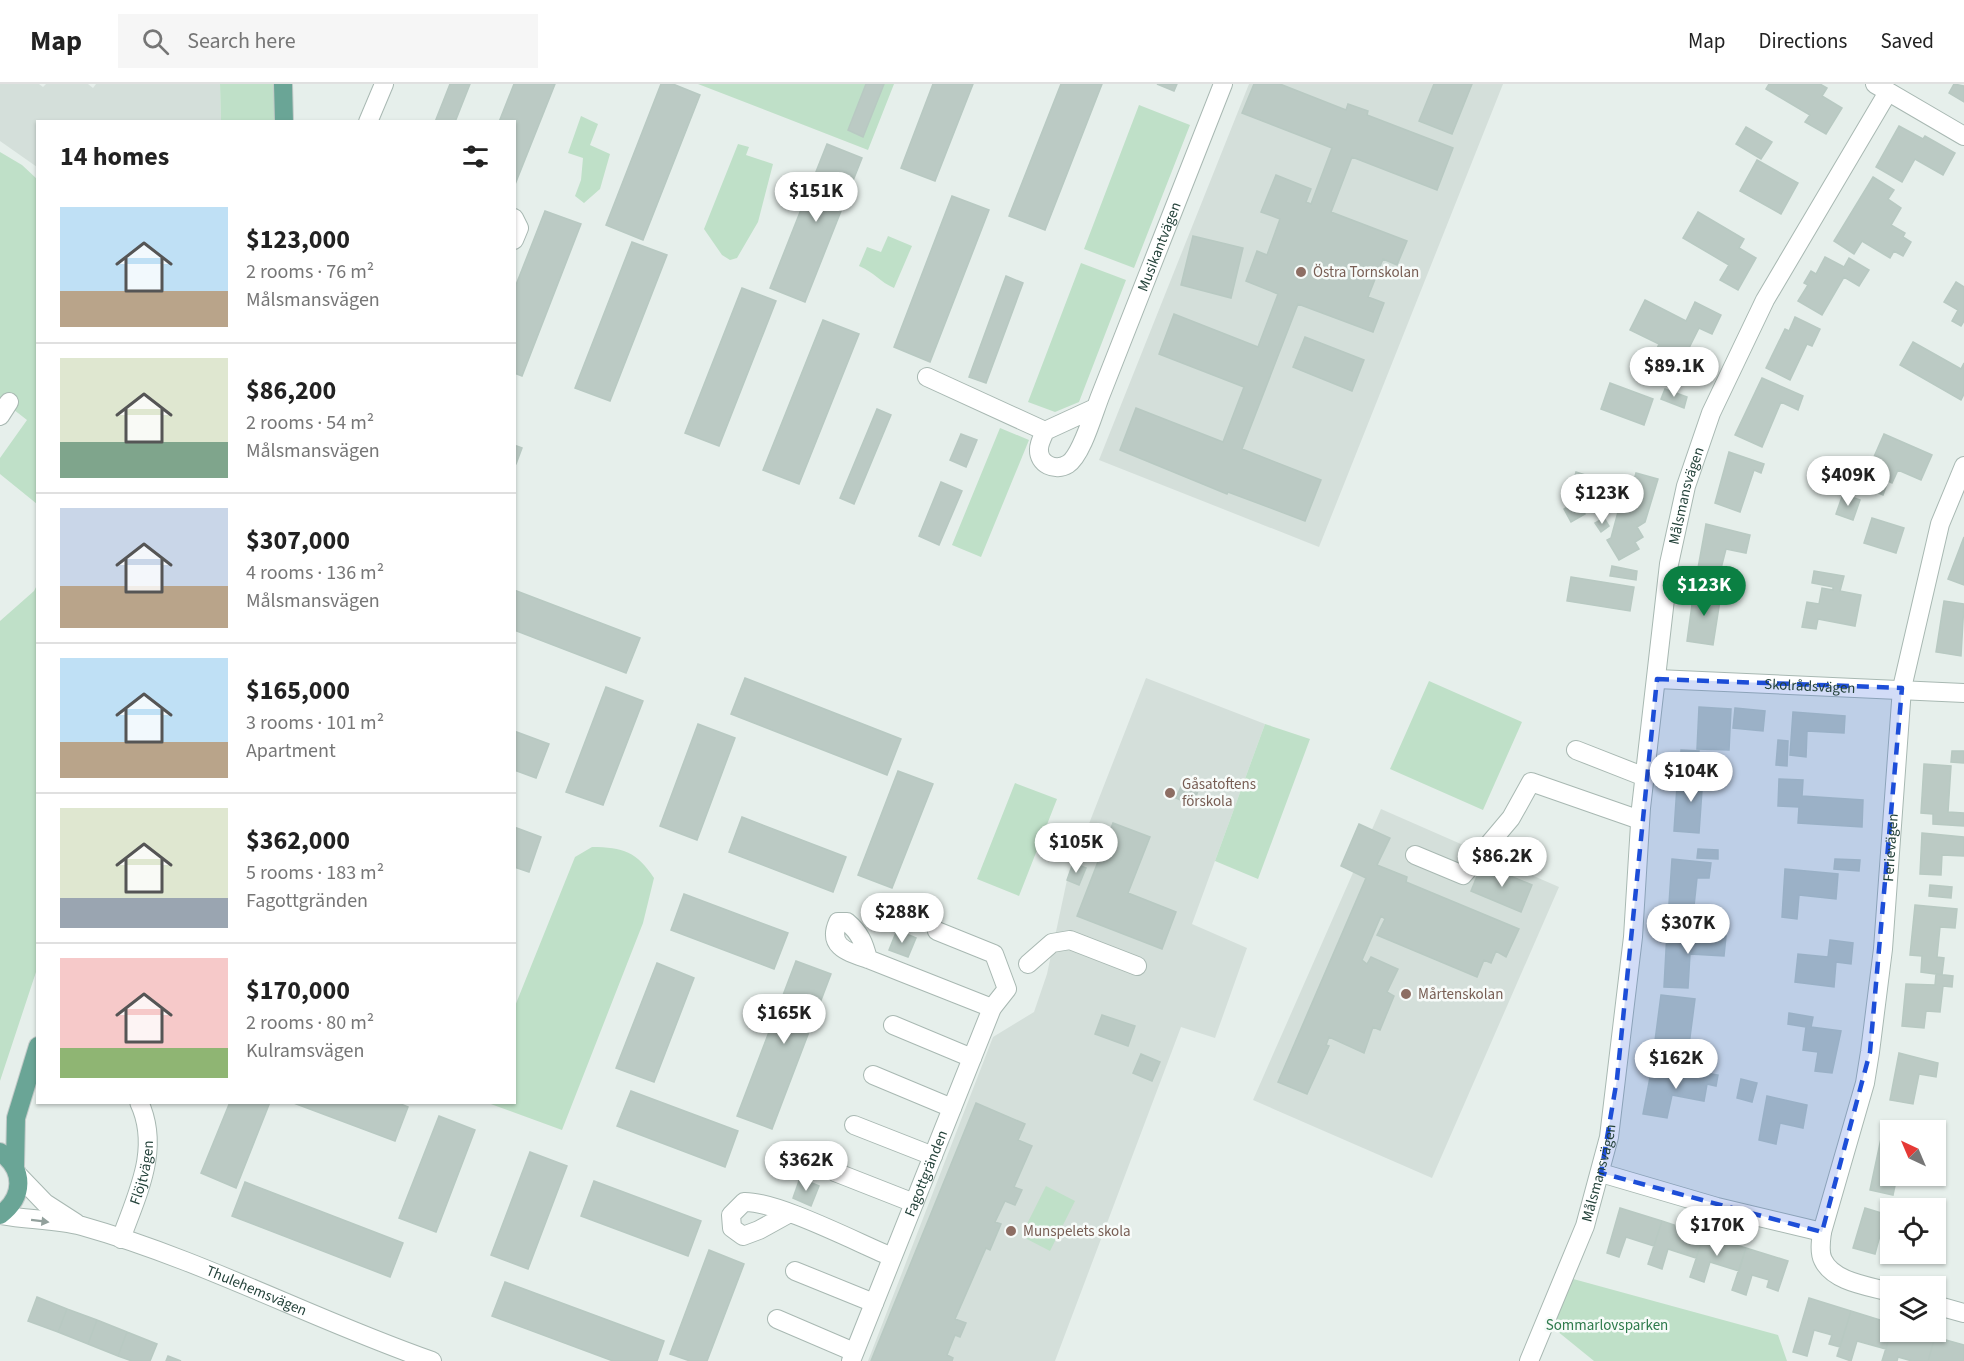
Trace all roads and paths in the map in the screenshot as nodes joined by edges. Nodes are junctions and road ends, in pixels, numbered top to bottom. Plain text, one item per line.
1 (283, 84) edge
2 (384, 84) edge
3 (1223, 84) edge
4 (1882, 88) edge
5 (284, 120) edge
6 (369, 120) edge
7 (1964, 136) edge
8 (927, 377) dead end
9 (1095, 408) junction
10 (1045, 431) junction
11 (1964, 466) edge
12 (1657, 679) junction
13 (1902, 688) junction
14 (1964, 693) edge
15 (1576, 750) dead end
16 (1645, 777) junction
17 (1640, 820) junction
18 (1415, 855) dead end
19 (937, 931) dead end
20 (868, 959) dead end
21 (1028, 964) dead end
22 (1137, 966) dead end
23 (992, 1008) junction
24 (893, 1025) dead end
25 (36, 1053) edge
26 (972, 1058) junction
27 (873, 1075) dead end
28 (140, 1104) edge
29 (952, 1108) junction
30 (16, 1118) junction
31 (854, 1125) dead end
32 (0, 1134) edge
33 (0, 1152) edge
34 (933, 1156) junction
35 (17, 1171) junction
36 (835, 1172) dead end
37 (1601, 1173) junction
38 (914, 1203) junction
39 (788, 1214) dead end
40 (0, 1215) edge
41 (80, 1226) junction
42 (1822, 1232) junction
43 (121, 1239) junction
44 (892, 1257) junction
45 (795, 1271) dead end
46 (1880, 1289) edge
47 (874, 1304) junction
48 (1946, 1308) edge
49 (1964, 1313) edge
50 (777, 1319) dead end
51 (853, 1356) edge
52 (420, 1359) edge
53 (1529, 1361) edge

1 - 5 main road
2 - 6 street
3 - 9 street, Musikantvägen
4 - 7 street
4 - 12 street, Målsmansvägen
8 - 10 street
9 - 10 street
9 - 10 street, Musikantvägen
11 - 13 street, Ferievägen
12 - 13 street, Skolrådsvägen
12 - 16 street, Målsmansvägen
13 - 14 street, Skolrådsvägen
13 - 42 street, Ferievägen
15 - 16 street
16 - 17 street, Målsmansvägen
17 - 18 street
17 - 37 street, Målsmansvägen
19 - 23 street, Fagottgränden
20 - 23 street
21 - 22 street
23 - 26 street, Fagottgränden
24 - 26 street
25 - 30 main road
26 - 29 street, Fagottgränden
27 - 29 street
28 - 43 street, Flöjtvägen
29 - 34 street, Fagottgränden
30 - 32 main road
30 - 35 main road
31 - 34 street
33 - 35 main road
34 - 38 street, Fagottgränden
35 - 40 main road
35 - 41 street, Thulehemsvägen
36 - 38 street
37 - 42 street
37 - 53 street, Målsmansvägen
38 - 44 street, Fagottgränden
39 - 44 street
40 -> 41 street, Thulehemsvägen
41 - 43 street, Thulehemsvägen
42 - 46 street
43 - 52 street, Thulehemsvägen
44 - 47 street, Fagottgränden
45 - 47 street
47 - 51 street, Fagottgränden
48 - 49 street
50 - 51 street

